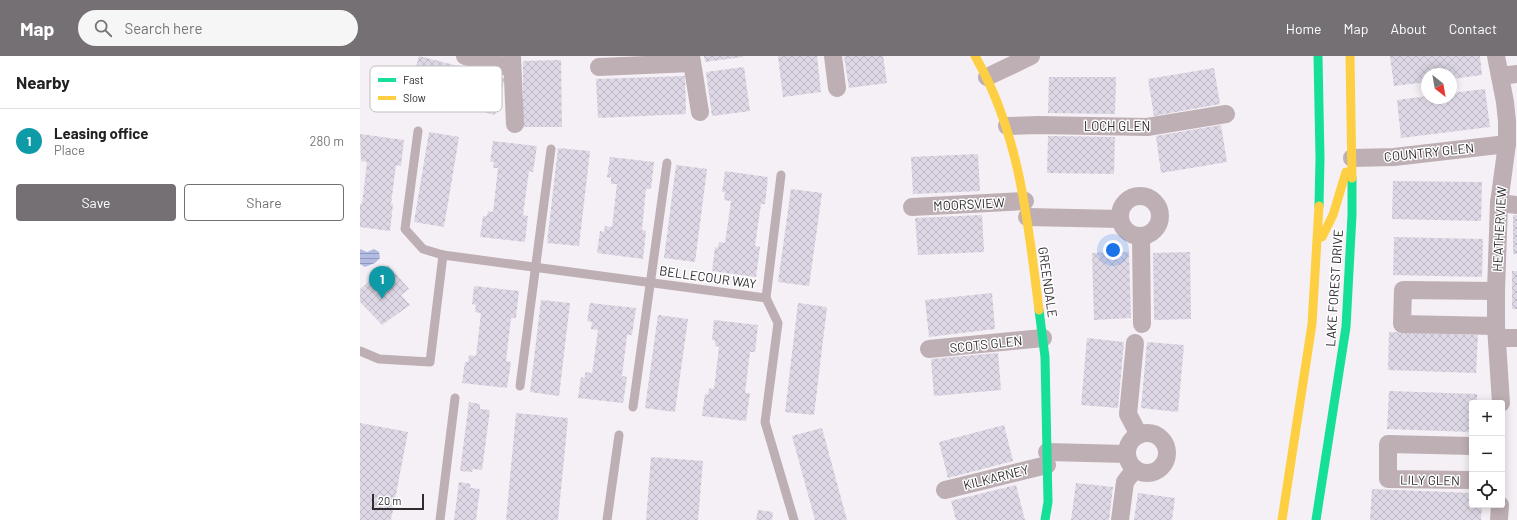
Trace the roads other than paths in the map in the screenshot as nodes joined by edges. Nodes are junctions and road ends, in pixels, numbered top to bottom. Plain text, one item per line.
1 (465, 56) edge
2 (833, 56) edge
3 (975, 56) edge
4 (1031, 56) edge
5 (1318, 56) edge
6 (1350, 56) edge
7 (1496, 56) edge
8 (691, 60) edge
9 (645, 61) edge
10 (512, 62) edge
11 (599, 67) dead end
12 (1508, 75) edge
13 (987, 77) junction
14 (837, 88) dead end
15 (700, 112) dead end
16 (1226, 114) dead end
17 (515, 124) dead end
18 (1007, 126) junction
19 (418, 131) dead end
20 (1507, 144) junction
21 (551, 149) dead end
22 (1347, 153) junction
23 (667, 162) dead end
24 (781, 175) dead end
25 (1499, 203) junction
26 (1517, 205) edge
27 (912, 207) dead end
28 (1026, 209) junction
29 (1120, 219) junction
30 (1141, 236) junction
31 (1317, 248) junction
32 (444, 255) junction
33 (535, 267) junction
34 (649, 282) junction
35 (1496, 291) junction
36 (766, 298) junction
37 (1142, 324) dead end
38 (1497, 332) junction
39 (1043, 338) junction
40 (1517, 338) edge
41 (1135, 343) dead end
42 (929, 350) dead end
43 (360, 351) edge
44 (520, 386) dead end
45 (455, 398) dead end
46 (1501, 400) edge
47 (633, 407) dead end
48 (1139, 434) junction
49 (619, 435) dead end
50 (1469, 446) edge
51 (1047, 459) junction
52 (1131, 461) junction
53 (1469, 480) edge
54 (945, 490) dead end
55 (1500, 508) edge
56 (440, 520) edge
57 (607, 520) edge
58 (794, 520) edge
59 (1046, 520) edge
60 (1120, 520) edge
61 (1282, 520) edge
62 (1316, 520) edge
63 (1499, 520) edge

1 - 10 street
2 - 14 street
3 - 13 main road, GREENDALE
4 - 13 street
5 - 31 main road, LAKE FOREST DRIVE
6 - 22 main road, LAKE FOREST DRIVE
7 - 12 street, HEATHERVIEW
8 - 9 street
8 - 15 street
9 - 11 street
10 - 17 street
12 - 20 street, HEATHERVIEW
13 - 18 main road, GREENDALE
16 - 18 street, LOCH GLEN
18 - 28 main road, GREENDALE
19 - 32 lane, BELLECOUR WAY
20 - 22 street, COUNTRY GLEN
20 - 25 street, HEATHERVIEW
21 - 33 lane
22 - 31 main road
22 - 62 main road, LAKE FOREST DRIVE
23 - 34 lane
24 - 36 lane
25 - 26 street
25 - 35 street, HEATHERVIEW
27 - 28 street, MOORSVIEW
28 - 29 street, MOORSVIEW
28 - 39 main road, GREENDALE
29 - 30 street
29 - 30 street
30 - 37 street
31 - 61 main road, LAKE FOREST DRIVE
32 - 33 lane, BELLECOUR WAY
32 - 43 lane
33 - 34 lane, BELLECOUR WAY
33 - 44 lane
34 - 36 lane, BELLECOUR WAY
34 - 47 lane
35 - 38 street, HEATHERVIEW
35 - 38 street
36 - 58 lane, BELLECOUR WAY
38 - 40 street
38 - 46 street, HEATHERVIEW
39 - 42 street, SCOTS GLEN
39 - 51 main road, GREENDALE
41 - 48 street
45 - 56 lane
48 - 52 street
48 - 52 street
49 - 57 lane
50 - 53 street, LILY GLEN
51 - 52 street, KILKARNEY
51 - 54 street, KILKARNEY
51 - 59 main road, GREENDALE
52 - 60 street
55 - 63 street

